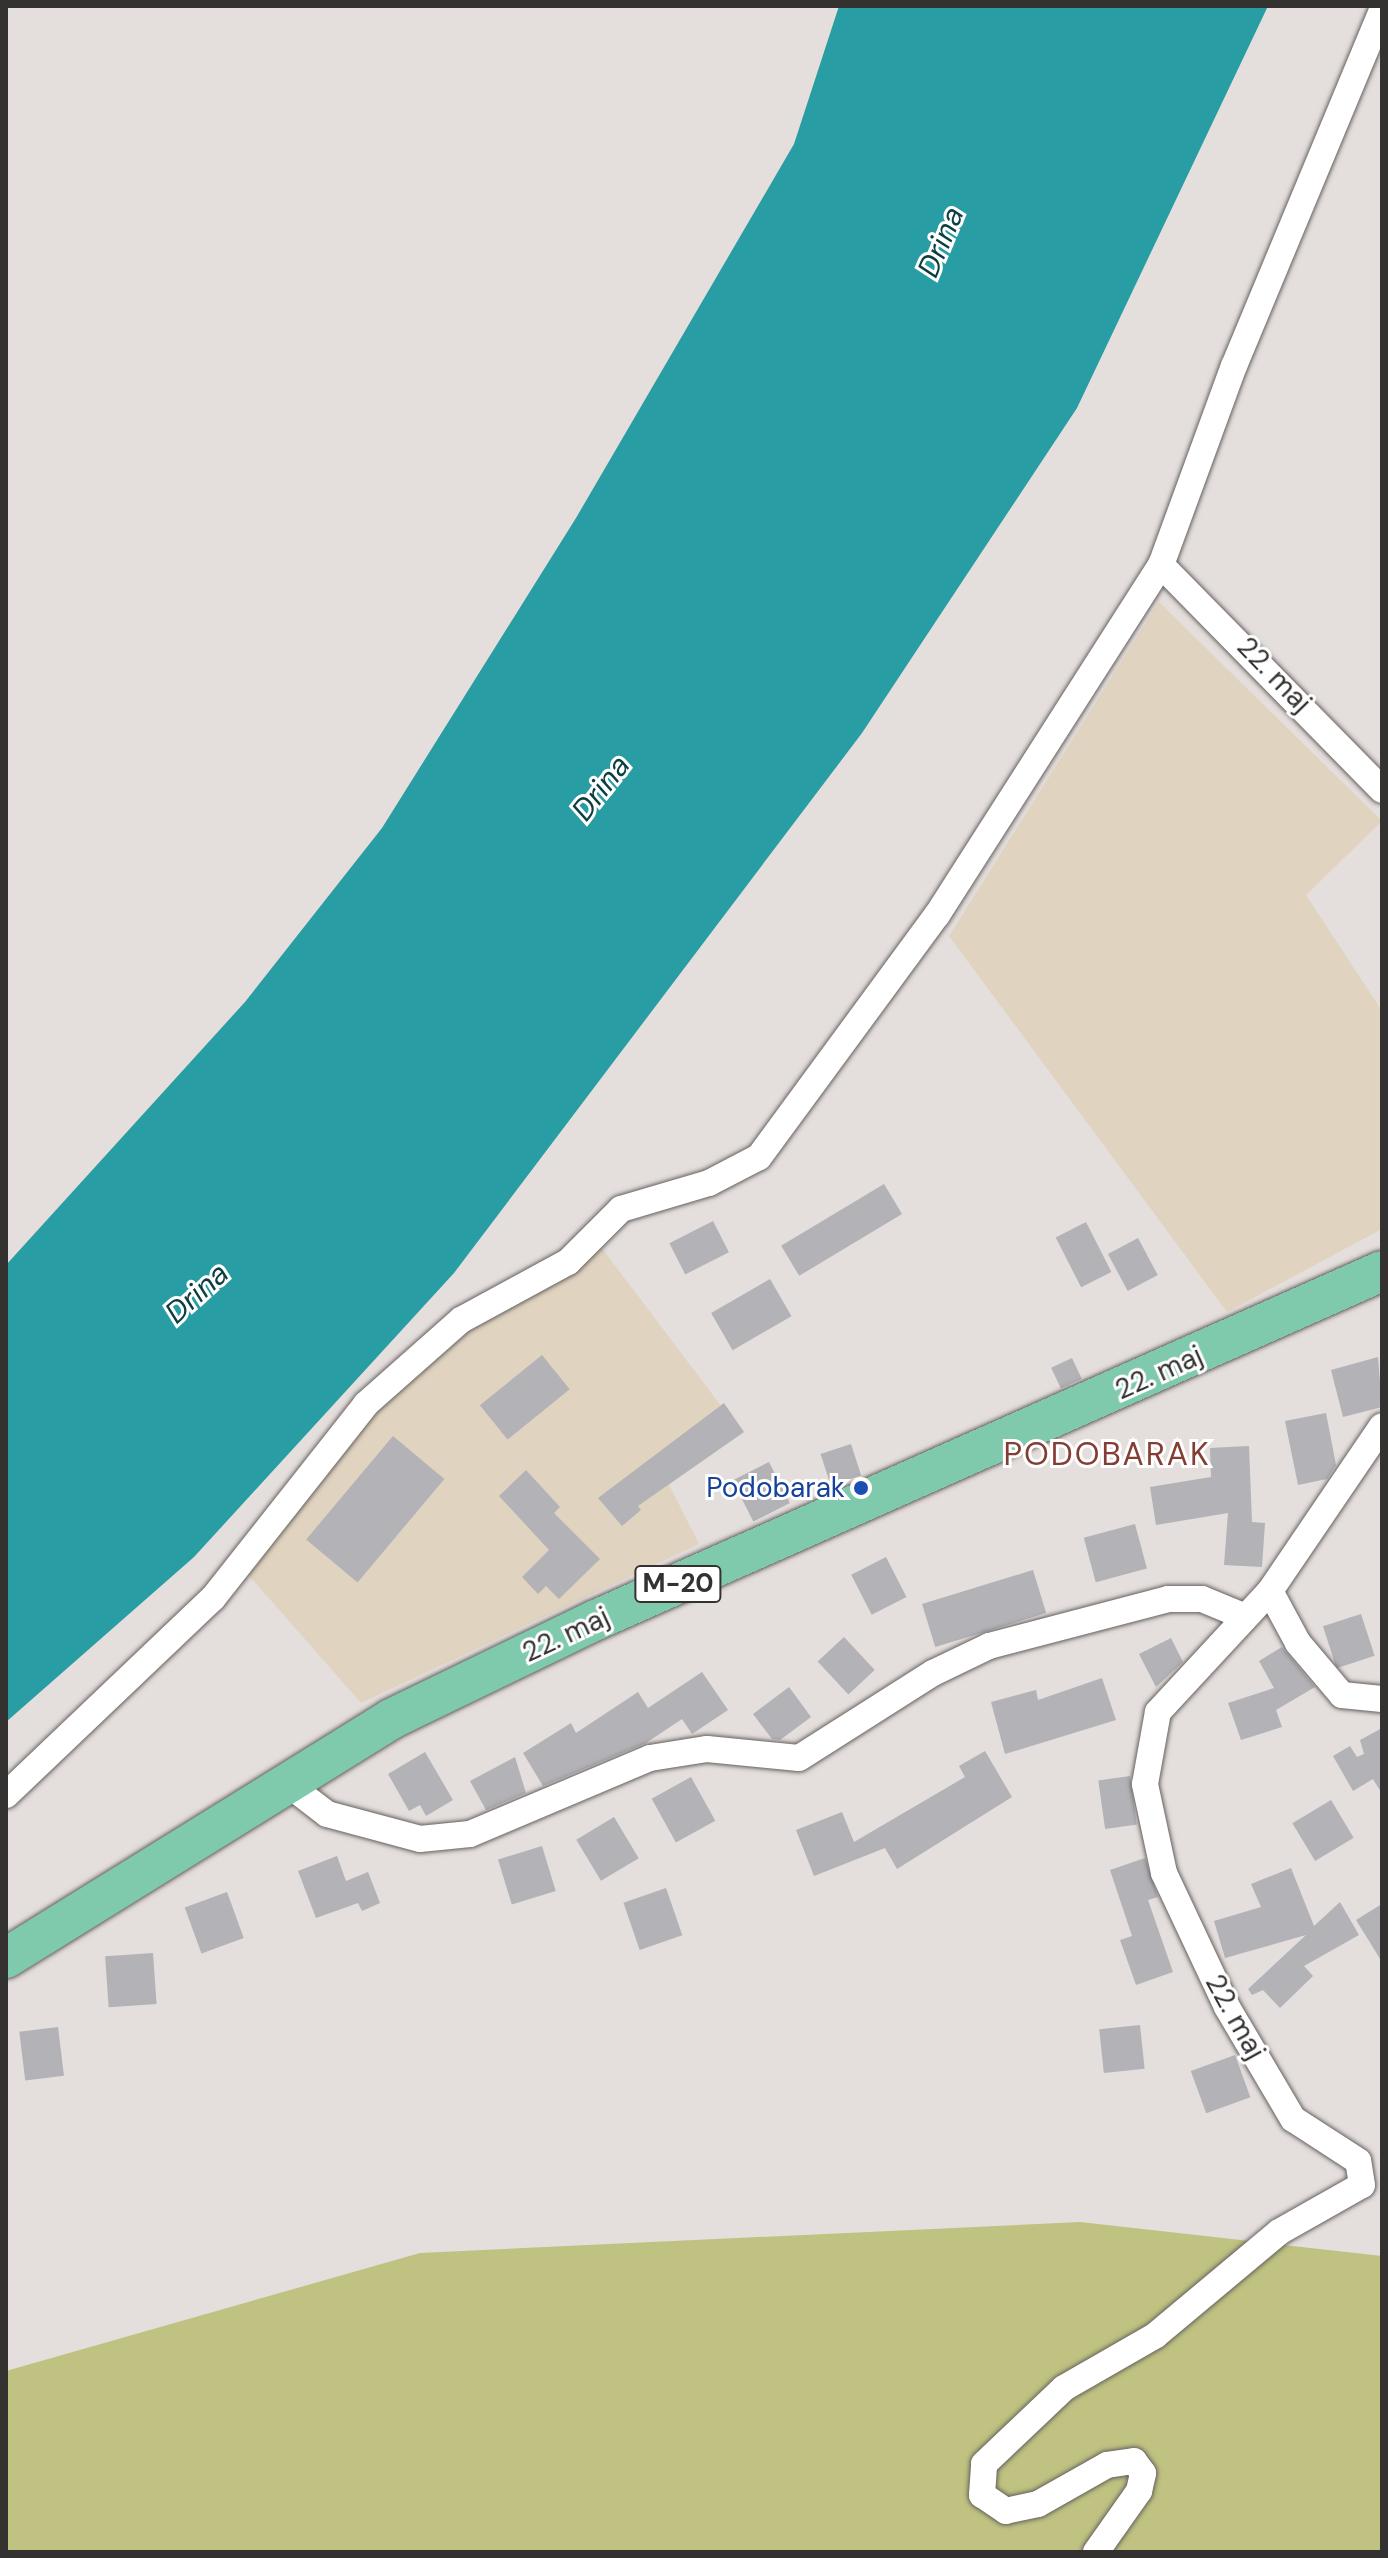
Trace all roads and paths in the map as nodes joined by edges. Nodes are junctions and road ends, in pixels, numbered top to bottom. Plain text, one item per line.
1 (1382, 11) edge
2 (1161, 565) junction
3 (1382, 790) edge
4 (1382, 1271) edge
5 (1382, 1426) edge
6 (1270, 1591) junction
7 (1243, 1616) junction
8 (1382, 1699) edge
9 (284, 1781) junction
10 (6, 1795) edge
11 (6, 1958) edge
12 (1096, 2552) edge

1 - 2 street
2 - 3 street, 22. maj
2 - 10 street
4 - 9 main road, 22. maj / M-20
5 - 6 street, 22. maj
6 - 7 street, 22. maj
6 - 8 street
7 - 9 street
7 - 12 street, 22. maj
9 - 11 main road, 22. maj / M-20

